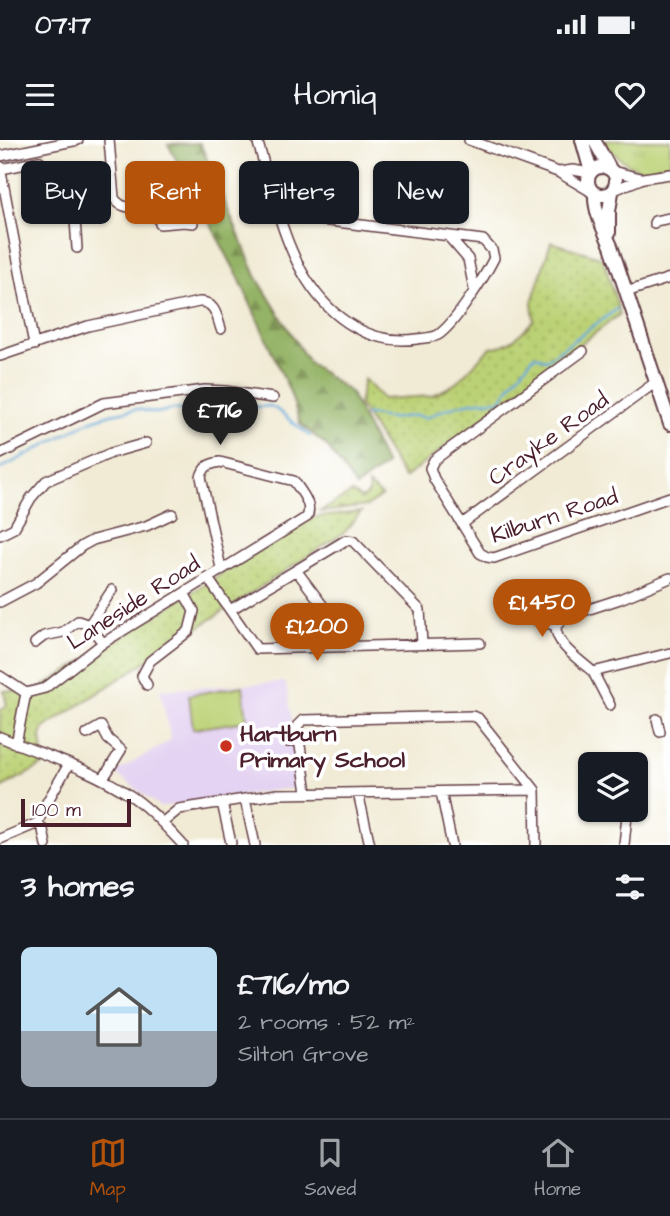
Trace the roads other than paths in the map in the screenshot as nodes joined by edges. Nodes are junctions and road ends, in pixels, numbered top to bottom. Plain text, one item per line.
1 (78, 140) edge
2 (109, 140) edge
3 (257, 140) edge
4 (469, 140) edge
5 (582, 140) edge
6 (594, 140) edge
7 (1, 158) edge
8 (40, 161) dead end
9 (263, 161) edge
10 (611, 170) junction
11 (558, 172) junction
12 (590, 172) junction
13 (670, 174) edge
14 (643, 178) junction
15 (113, 189) joint
16 (613, 191) junction
17 (594, 193) junction
18 (125, 206) edge
19 (670, 218) edge
20 (654, 223) dead end
21 (75, 224) edge
22 (283, 224) edge
23 (352, 224) edge
24 (448, 236) junction
25 (611, 246) junction
26 (77, 248) dead end
27 (670, 278) edge
28 (474, 289) junction
29 (626, 292) junction
30 (220, 330) dead end
31 (34, 345) junction
32 (578, 352) dead end
33 (0, 356) edge
34 (656, 382) junction
35 (274, 398) dead end
36 (670, 424) edge
37 (32, 426) dead end
38 (36, 435) junction
39 (141, 448) dead end
40 (0, 454) edge
41 (670, 497) edge
42 (172, 514) dead end
43 (462, 524) junction
44 (3, 531) edge
45 (221, 568) junction
46 (296, 570) junction
47 (207, 577) junction
48 (670, 578) edge
49 (112, 590) dead end
50 (184, 593) junction
51 (0, 602) edge
52 (230, 610) junction
53 (526, 616) dead end
54 (89, 625) junction
55 (556, 626) junction
56 (103, 642) junction
57 (35, 643) dead end
58 (480, 643) dead end
59 (422, 645) junction
60 (338, 647) junction
61 (670, 653) edge
62 (593, 672) junction
63 (0, 676) edge
64 (147, 685) dead end
65 (26, 693) junction
66 (610, 705) dead end
67 (670, 722) edge
68 (658, 725) dead end
69 (87, 734) dead end
70 (0, 737) edge
71 (299, 740) junction
72 (288, 742) dead end
73 (16, 744) junction
74 (69, 764) junction
75 (103, 779) junction
76 (535, 790) junction
77 (307, 792) junction
78 (441, 792) junction
79 (358, 793) junction
80 (245, 799) junction
81 (223, 807) dead end
82 (626, 822) edge
83 (38, 823) junction
84 (162, 823) junction
85 (0, 839) edge
86 (231, 843) dead end
87 (46, 845) edge
88 (183, 845) edge
89 (255, 845) edge
90 (370, 845) edge
91 (453, 845) edge
92 (536, 845) edge
93 (624, 845) edge

1 - 7 street
2 - 15 street
3 - 9 street
4 - 11 street
5 - 12 main road
6 - 10 main road
7 - 8 street
7 - 31 street
10 - 12 main road
10 - 14 street
10 - 16 main road
11 - 12 street
11 - 17 street
12 - 17 main road
13 - 14 street
14 - 16 street
15 - 18 street
16 - 17 main road
16 - 25 main road
17 - 25 main road
19 - 20 street
21 - 26 street
22 - 28 street
23 - 24 street
24 - 28 street
24 - 28 street
25 - 29 main road
27 - 29 street
29 - 34 main road
30 - 31 street
31 - 33 street
32 - 43 street, Kilburn Road
34 - 36 main road
34 - 43 street, Crayke Road
35 - 38 street
37 - 38 street
38 - 40 street
39 - 44 street
41 - 43 street, Kilburn Road
42 - 51 street
45 - 45 street, Laneside Road
45 - 47 street, Laneside Road
46 - 52 street
46 - 59 street
46 - 60 street
47 - 50 street, Laneside Road
47 - 52 street
48 - 55 street
49 - 54 street
50 - 56 street, Laneside Road
50 - 64 street
52 - 60 street
53 - 55 street
54 - 56 street
54 - 57 street
55 - 62 street
56 - 65 street, Laneside Road
58 - 59 street
59 - 60 street
61 - 62 street
62 - 66 street
63 - 65 street
65 - 73 street
67 - 68 street
69 - 75 street
70 - 73 street
71 - 72 street
71 - 76 street
71 - 77 street
73 - 74 street
74 - 75 street
74 - 83 street
75 - 84 street
76 - 78 street
76 - 92 street
77 - 79 street
77 - 80 street
78 - 79 street
78 - 91 street
79 - 90 street
80 - 84 street
80 - 89 street
81 - 86 street
82 - 93 street
83 - 85 street
83 - 87 street
84 - 88 street

